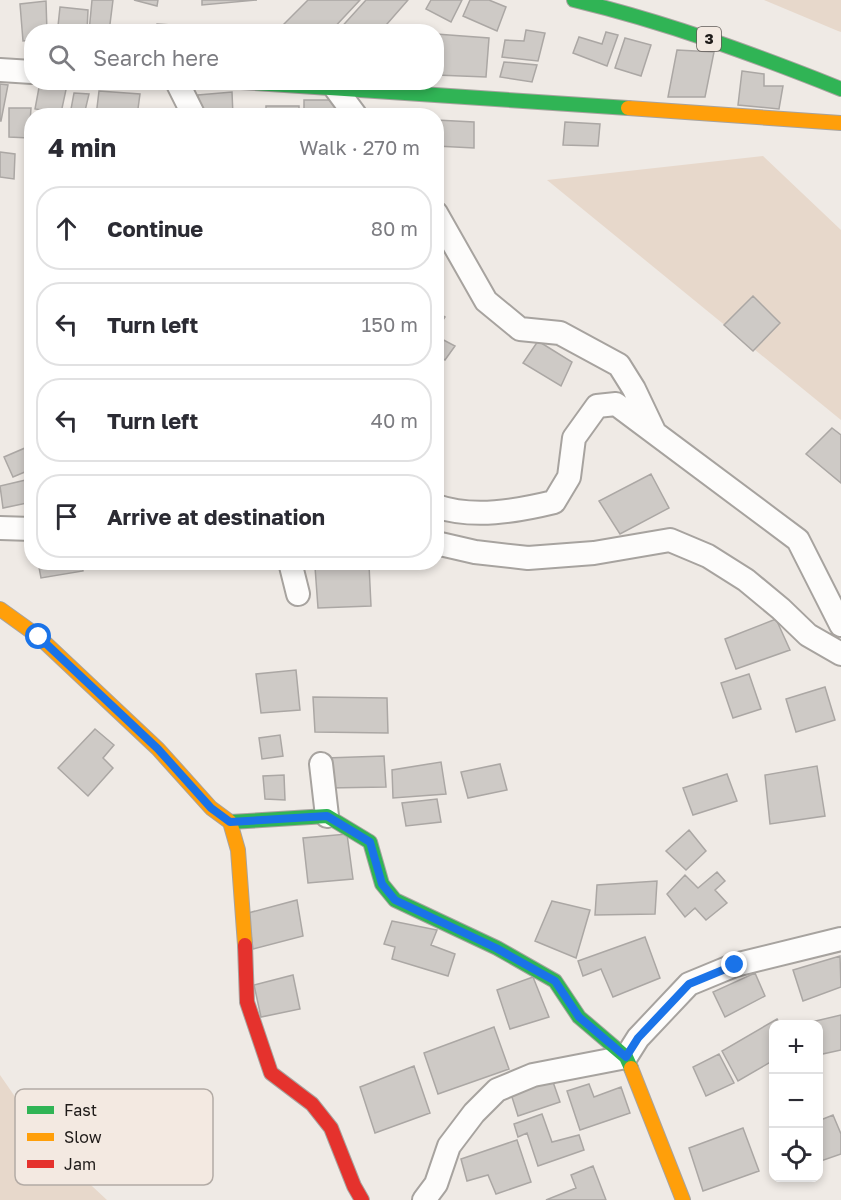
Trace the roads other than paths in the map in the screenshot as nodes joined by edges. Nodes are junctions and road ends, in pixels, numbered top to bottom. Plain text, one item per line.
1 (574, 0) edge
2 (0, 70) edge
3 (24, 72) edge
4 (841, 89) edge
5 (181, 90) edge
6 (337, 90) edge
7 (351, 90) edge
8 (190, 108) edge
9 (350, 108) edge
10 (841, 123) edge
11 (444, 227) edge
12 (656, 436) junction
13 (444, 507) edge
14 (0, 528) edge
15 (24, 530) edge
16 (444, 545) edge
17 (292, 570) edge
18 (298, 594) dead end
19 (0, 609) edge
20 (841, 625) edge
21 (841, 654) edge
22 (321, 764) dead end
23 (327, 816) junction
24 (230, 822) junction
25 (841, 939) edge
26 (626, 1057) junction
27 (362, 1200) edge
28 (424, 1200) edge
29 (683, 1200) edge

1 - 4 street, 3
2 - 3 street
5 - 8 street
6 - 9 street
7 - 10 street
11 - 12 street
12 - 13 street
12 - 20 street
14 - 15 street
16 - 21 street
17 - 18 street
19 - 24 street
22 - 23 street
23 - 24 street
23 - 26 street
24 - 27 street
25 - 26 street
26 - 28 street
26 - 29 street

